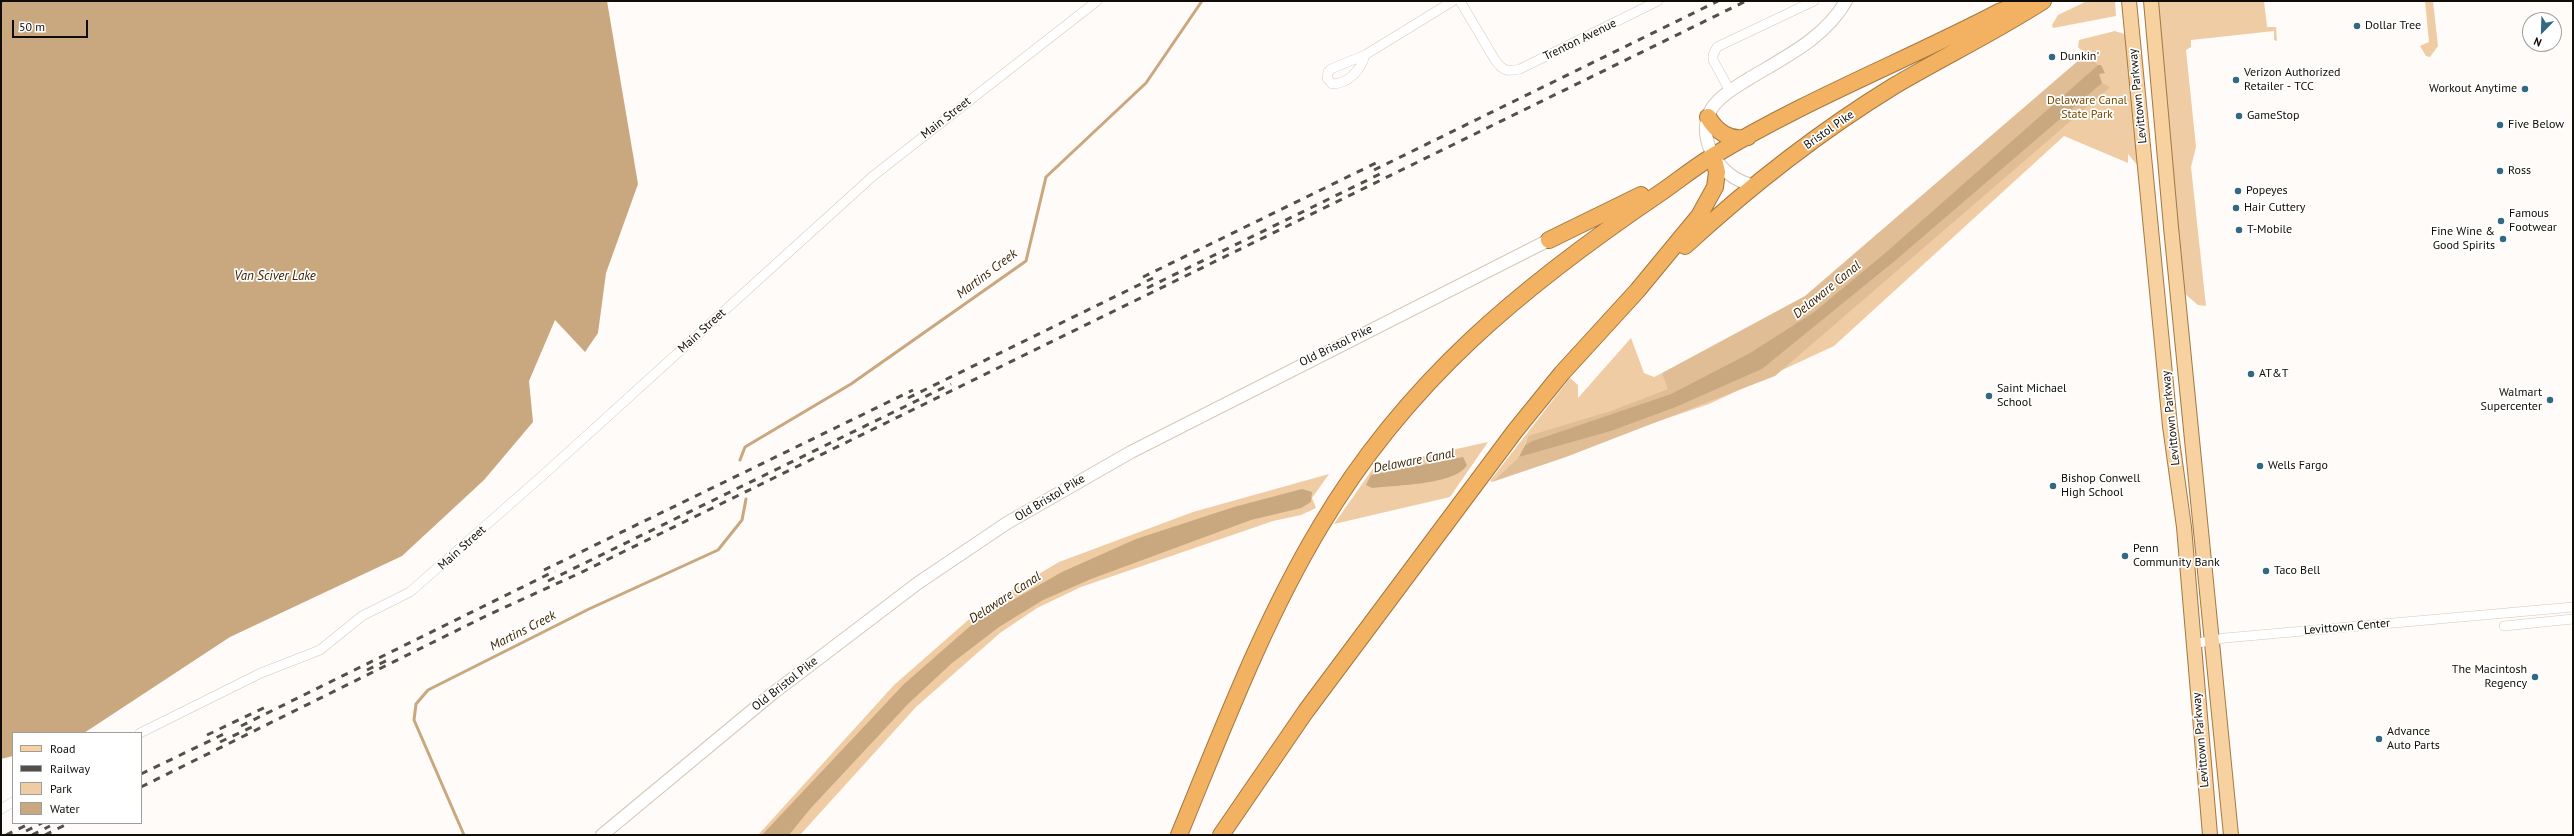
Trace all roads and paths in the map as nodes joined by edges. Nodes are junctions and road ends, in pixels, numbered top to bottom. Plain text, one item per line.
1 (1097, 1) edge
2 (1453, 1) edge
3 (1460, 1) edge
4 (1658, 1) edge
5 (1814, 1) edge
6 (2029, 1) edge
7 (2043, 1) edge
8 (2129, 1) edge
9 (2151, 1) edge
10 (1845, 2) edge
11 (1365, 55) dead end
12 (1730, 91) junction
13 (1708, 117) junction
14 (1751, 136) junction
15 (1714, 156) junction
16 (1691, 171) junction
17 (1755, 186) junction
18 (1548, 240) joint
19 (1637, 291) junction
20 (2573, 607) edge
21 (2573, 619) edge
22 (2504, 626) dead end
23 (2212, 642) junction
24 (2193, 644) junction
25 (142, 732) edge
26 (12, 803) edge
27 (1, 809) edge
28 (602, 835) edge
29 (1179, 835) edge
30 (1221, 835) edge
31 (2210, 835) edge
32 (2231, 835) edge

1 - 25 street, Main Street
2 - 11 street
3 - 4 street, Trenton Avenue
5 - 12 street
6 - 14 highway
7 - 17 highway, Bristol Pike
8 - 24 main road, Levittown Parkway
9 - 23 main road, Levittown Parkway
10 - 12 main road
12 - 13 main road
13 - 14 highway
13 - 15 main road
14 - 15 highway
15 - 16 highway
15 - 17 main road
15 - 19 highway
16 - 18 highway
16 - 29 highway
17 - 19 highway, Bristol Pike
18 - 28 main road, Old Bristol Pike
19 - 30 highway
20 - 23 street, Levittown Center
21 - 22 street
23 - 24 street, Levittown Center
23 - 32 main road, Levittown Parkway
24 - 31 main road, Levittown Parkway
26 - 27 street

